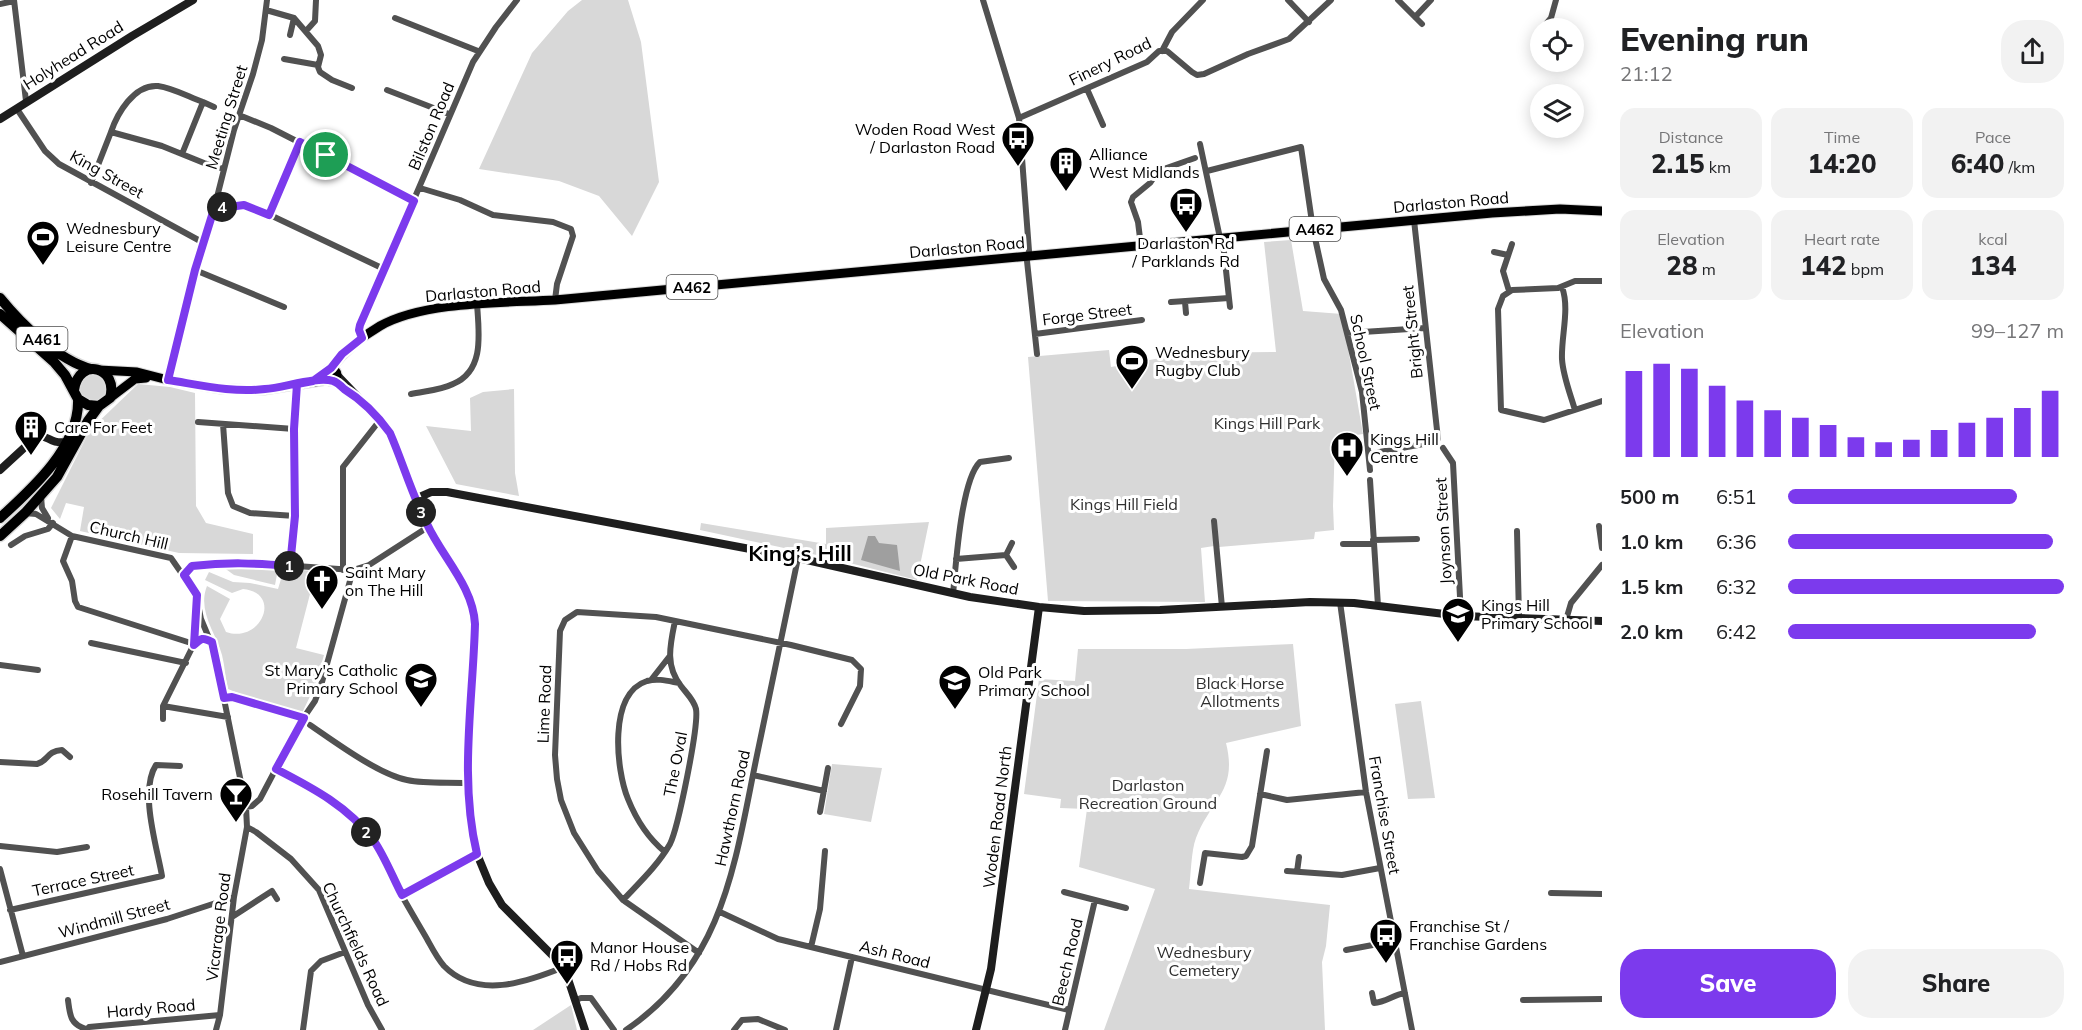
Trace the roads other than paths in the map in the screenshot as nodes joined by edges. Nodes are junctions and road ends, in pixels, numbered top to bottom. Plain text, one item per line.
1 (193, 0) edge
2 (267, 0) edge
3 (316, 0) edge
4 (983, 0) edge
5 (1203, 0) edge
6 (1288, 0) edge
7 (1331, 0) edge
8 (1398, 0) edge
9 (1431, 0) edge
10 (1556, 0) edge
11 (14, 1) edge
12 (514, 1) edge
13 (0, 4) edge
14 (266, 10) junction
15 (1415, 17) junction
16 (294, 18) junction
17 (395, 18) dead end
18 (1551, 18) edge
19 (1309, 22) junction
20 (1422, 24) dead end
21 (306, 30) junction
22 (290, 36) dead end
23 (478, 51) junction
24 (1162, 51) junction
25 (284, 59) dead end
26 (318, 65) junction
27 (352, 88) dead end
28 (1087, 89) junction
29 (387, 90) dead end
30 (26, 102) junction
31 (203, 102) junction
32 (214, 107) dead end
33 (17, 109) junction
34 (449, 114) junction
35 (239, 116) junction
36 (1019, 118) junction
37 (0, 119) edge
38 (1102, 125) dead end
39 (111, 132) junction
40 (300, 142) junction
41 (1200, 144) dead end
42 (182, 154) junction
43 (1195, 158) dead end
44 (224, 169) junction
45 (1206, 171) junction
46 (91, 183) junction
47 (420, 188) junction
48 (414, 201) junction
49 (214, 209) junction
50 (1602, 211) edge
51 (269, 215) junction
52 (1414, 220) junction
53 (1313, 229) junction
54 (1220, 238) junction
55 (202, 242) junction
56 (1512, 244) dead end
57 (1141, 246) junction
58 (1494, 252) dead end
59 (1508, 255) junction
60 (1028, 256) junction
61 (384, 269) junction
62 (195, 270) junction
63 (1602, 281) edge
64 (1562, 287) junction
65 (1509, 291) junction
66 (0, 298) edge
67 (1229, 298) junction
68 (555, 300) junction
69 (1185, 302) junction
70 (1171, 303) dead end
71 (477, 304) junction
72 (1230, 307) dead end
73 (284, 308) dead end
74 (1186, 313) dead end
75 (0, 314) edge
76 (1142, 320) dead end
77 (1425, 328) junction
78 (1347, 333) junction
79 (1035, 334) junction
80 (362, 338) junction
81 (1037, 354) dead end
82 (96, 370) junction
83 (331, 374) junction
84 (155, 377) junction
85 (168, 380) junction
86 (297, 384) junction
87 (76, 394) junction
88 (411, 394) dead end
89 (110, 398) junction
90 (1602, 401) edge
91 (99, 406) junction
92 (1575, 410) junction
93 (380, 420) junction
94 (198, 422) dead end
95 (223, 424) junction
96 (294, 429) junction
97 (66, 442) junction
98 (1443, 448) dead end
99 (1369, 454) junction
100 (1010, 458) dead end
101 (0, 470) edge
102 (1370, 470) dead end
103 (1370, 480) dead end
104 (415, 499) junction
105 (37, 500) junction
106 (25, 513) junction
107 (44, 513) junction
108 (295, 516) junction
109 (0, 518) edge
110 (1214, 521) dead end
111 (0, 522) edge
112 (52, 523) junction
113 (1599, 526) dead end
114 (428, 527) junction
115 (1517, 531) dead end
116 (0, 536) edge
117 (72, 536) junction
118 (1417, 539) dead end
119 (1373, 542) junction
120 (1012, 543) dead end
121 (1343, 544) dead end
122 (11, 545) dead end
123 (1602, 548) edge
124 (1006, 555) junction
125 (798, 558) junction
126 (956, 560) junction
127 (1602, 565) edge
128 (290, 566) junction
129 (1014, 567) dead end
130 (343, 570) junction
131 (352, 570) junction
132 (184, 575) junction
133 (953, 594) junction
134 (197, 595) junction
135 (1340, 602) junction
136 (1378, 606) junction
137 (1039, 607) junction
138 (1222, 607) junction
139 (1461, 616) junction
140 (1519, 618) junction
141 (1566, 620) junction
142 (675, 621) junction
143 (1602, 621) edge
144 (212, 642) junction
145 (91, 643) dead end
146 (781, 643) junction
147 (194, 645) junction
148 (669, 656) junction
149 (186, 663) junction
150 (0, 665) edge
151 (38, 670) dead end
152 (651, 680) junction
153 (679, 684) junction
154 (224, 698) junction
155 (163, 706) junction
156 (228, 717) junction
157 (304, 718) junction
158 (163, 719) dead end
159 (842, 724) dead end
160 (310, 725) dead end
161 (1267, 751) dead end
162 (70, 757) dead end
163 (0, 762) edge
164 (180, 766) dead end
165 (828, 768) dead end
166 (276, 769) junction
167 (753, 775) junction
168 (467, 783) junction
169 (824, 791) junction
170 (1366, 792) junction
171 (1260, 794) junction
172 (246, 807) junction
173 (820, 812) dead end
174 (247, 827) junction
175 (0, 846) edge
176 (87, 848) dead end
177 (825, 851) dead end
178 (665, 852) junction
179 (477, 854) junction
180 (1299, 856) dead end
181 (1380, 868) junction
182 (0, 869) edge
183 (1287, 871) dead end
184 (1298, 872) junction
185 (2, 878) edge
186 (1200, 883) dead end
187 (1064, 892) dead end
188 (1551, 893) dead end
189 (1602, 894) edge
190 (402, 895) junction
191 (234, 897) junction
192 (277, 899) dead end
193 (623, 900) junction
194 (1095, 900) junction
195 (1126, 908) dead end
196 (10, 910) junction
197 (720, 912) junction
198 (232, 917) junction
199 (1394, 941) junction
200 (811, 948) junction
201 (1346, 950) dead end
202 (345, 952) junction
203 (699, 953) junction
204 (23, 956) junction
205 (852, 957) junction
206 (0, 962) edge
207 (564, 967) junction
208 (986, 990) junction
209 (1372, 993) dead end
210 (1405, 993) junction
211 (1602, 999) edge
212 (68, 1000) dead end
213 (576, 1000) junction
214 (1523, 1000) dead end
215 (1069, 1010) junction
216 (220, 1015) junction
217 (86, 1030) edge
218 (216, 1030) edge
219 (303, 1030) edge
220 (382, 1030) edge
221 (585, 1030) edge
222 (614, 1030) edge
223 (626, 1030) edge
224 (734, 1030) edge
225 (785, 1030) edge
226 (836, 1030) edge
227 (976, 1030) edge
228 (1065, 1030) edge
229 (1412, 1030) edge

1 - 30 street, Holyhead Road
2 - 14 street, Meeting Street
3 - 21 street
4 - 36 street, Forge Street
5 - 24 street
6 - 19 street
7 - 19 street, Finery Road
8 - 15 street
9 - 15 street
10 - 18 street
11 - 13 street
11 - 30 street
12 - 23 street, Bilston Road
14 - 16 street
14 - 35 street, Meeting Street
15 - 20 street
16 - 21 street
16 - 22 street
17 - 23 street
19 - 24 street, Finery Road
21 - 26 street
23 - 34 street, Bilston Road
24 - 28 street, Finery Road
25 - 26 street
26 - 27 street
28 - 36 street, Finery Road
28 - 38 street
29 - 34 street
30 - 33 street, Holyhead Road
31 - 32 street
31 - 39 street
31 - 42 street
33 - 37 street, Holyhead Road
33 - 46 street, King Street
34 - 47 street, Bilston Road
35 - 40 street
35 - 44 street, Meeting Street
36 - 60 street, Forge Street
39 - 42 street
39 - 46 street
40 - 48 street
40 - 51 street
41 - 45 street
42 - 44 street
43 - 57 street
44 - 49 street, Meeting Street
45 - 53 street, School Street
45 - 54 street
46 - 55 street, King Street
47 - 48 street, Bilston Road
47 - 68 street
48 - 61 street, Bilston Road
49 - 51 street
49 - 55 street, Meeting Street
50 - 52 main road, Darlaston Road / A462
51 - 61 street
52 - 53 main road, Darlaston Road / A462
52 - 77 street, Bright Street
53 - 54 main road, Darlaston Road / A462
53 - 78 street, School Street
54 - 57 main road, Darlaston Road / A462
54 - 67 street
55 - 62 street, Meeting Street
56 - 59 street
57 - 60 main road, Darlaston Road / A462
58 - 59 street
59 - 65 street
60 - 68 main road, Darlaston Road / A462
60 - 79 street, Forge Street
61 - 80 street, Bilston Road
62 - 73 street
62 - 85 street, Meeting Street
63 - 64 street
64 - 65 street
64 - 92 street
65 - 92 street
66 - 82 highway, A461
67 - 69 street
67 - 72 street
68 - 71 main road, Darlaston Road / A462
69 - 70 street
69 - 74 street
71 - 80 main road, Darlaston Road / A462
71 - 88 street
75 - 87 highway, A461
76 - 79 street, Forge Street
77 - 78 street
77 - 99 street, Bright Street
78 - 99 street, School Street
79 - 81 street, Forge Street
80 - 83 main road, Darlaston Road / A462
82 - 84 main road, A462
82 - 87 highway
82 - 89 highway
83 - 86 main road, Darlaston Road / A462
83 - 93 street
84 - 85 main road, A462
84 - 89 main road, A462
85 - 86 main road, A462
86 - 96 street
87 - 91 highway
87 - 97 highway
89 - 91 highway
90 - 92 street
91 - 105 highway
93 - 104 street
93 - 130 street
94 - 95 street
95 - 96 street
95 - 108 street
96 - 108 street
97 - 101 street
97 - 109 highway
98 - 139 street, Joynson Street
99 - 102 street, School Street
100 - 126 street
103 - 119 street
104 - 114 street
104 - 125 street, Old Park Road
105 - 106 highway
105 - 107 street, Church Hill
105 - 107 street, Church Hill
105 - 111 highway
106 - 112 street, Church Hill
106 - 116 highway
107 - 112 street, Church Hill
108 - 128 street
110 - 138 street
112 - 117 street, Church Hill
112 - 122 street
113 - 123 street
114 - 131 street
114 - 168 street
115 - 140 street
117 - 132 street, Church Hill
117 - 147 street
118 - 119 street
119 - 121 street
119 - 136 street
120 - 124 street
124 - 126 street
124 - 129 street
125 - 133 street, Old Park Road
125 - 146 street, Hawthorn Road
126 - 133 street
127 - 141 street
128 - 130 street
128 - 132 street
130 - 131 street
131 - 157 street
132 - 134 street, Church Hill
133 - 137 street, Old Park Road
134 - 144 street, Church Hill
134 - 147 street
135 - 136 street, Old Park Road
135 - 138 street, Old Park Road
135 - 170 street, Franchise Street
136 - 139 street, Old Park Road
137 - 138 street, Old Park Road
137 - 208 street, Woden Road North
139 - 140 street, Old Park Road
140 - 141 street, Old Park Road
141 - 143 street, Old Park Road
142 - 146 street, Lime Road
142 - 148 street, The Oval
142 - 193 street, Lime Road
144 - 147 street
144 - 154 street, Church Hill
145 - 149 street
146 - 159 street, Lime Road
146 - 167 street, Hawthorn Road
147 - 149 street
148 - 152 street
148 - 153 street, The Oval
149 - 155 street
150 - 151 street
152 - 153 street
152 - 178 street
153 - 178 street, The Oval
154 - 156 street, Church Hill
154 - 157 street
155 - 156 street
155 - 158 street
156 - 172 street, Church Hill
157 - 166 street
160 - 168 street
161 - 171 street
162 - 163 street
164 - 196 street, Terrace Street
165 - 169 street
166 - 172 street
166 - 190 street
167 - 169 street
167 - 197 street, Hawthorn Road
168 - 179 street
169 - 173 street
170 - 171 street
170 - 181 street, Franchise Street
171 - 186 street
172 - 174 street, Church Hill
174 - 191 street, Vicarage Road
174 - 202 street, Churchfields Road
175 - 176 street
177 - 200 street
178 - 193 street, The Oval
179 - 190 street
179 - 207 street
180 - 184 street
181 - 184 street
181 - 199 street, Franchise Street
182 - 185 street
183 - 184 street
185 - 196 street
187 - 194 street, Beech Road
188 - 189 street
190 - 207 street
191 - 198 street, Vicarage Road
191 - 204 street, Windmill Street
192 - 198 street
193 - 203 street, Lime Road
194 - 195 street, Beech Road
194 - 215 street, Beech Road
196 - 204 street
197 - 200 street, Ash Road
197 - 203 street, Hawthorn Road
198 - 216 street, Vicarage Road
199 - 201 street
199 - 210 street, Franchise Street
200 - 205 street, Ash Road
202 - 219 street
202 - 220 street, Churchfields Road
203 - 223 street, Hawthorn Road
204 - 206 street, Windmill Street
205 - 208 street, Ash Road
205 - 226 street
207 - 213 street
208 - 215 street, Ash Road
208 - 227 street, Woden Road North
209 - 210 street
210 - 229 street, Franchise Street
211 - 214 street
212 - 217 street
213 - 221 street
213 - 222 street
215 - 228 street, Beech Road
216 - 217 street, Hardy Road
216 - 218 street, Vicarage Road
224 - 225 street

